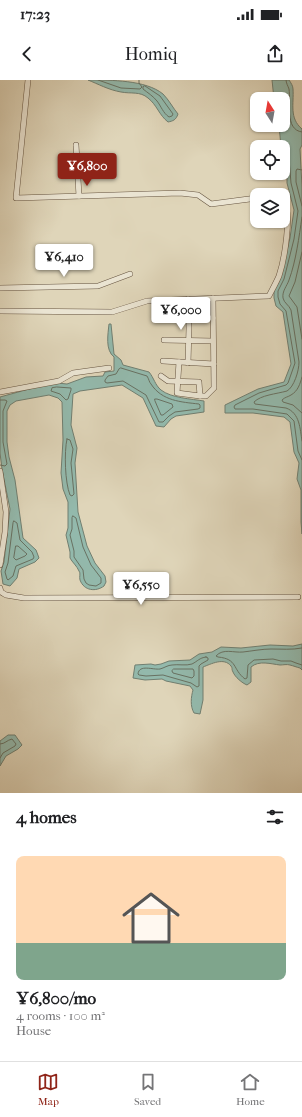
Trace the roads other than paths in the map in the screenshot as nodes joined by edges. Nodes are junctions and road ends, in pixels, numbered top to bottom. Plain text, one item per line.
1 (28, 80) edge
2 (76, 145) dead end
3 (79, 196) junction
4 (250, 199) edge
5 (287, 228) edge
6 (130, 274) dead end
7 (0, 288) edge
8 (213, 298) junction
9 (188, 299) junction
10 (0, 311) edge
11 (163, 318) dead end
12 (189, 318) junction
13 (213, 318) junction
14 (164, 340) dead end
15 (189, 340) junction
16 (213, 341) junction
17 (162, 361) dead end
18 (179, 362) junction
19 (188, 363) junction
20 (214, 364) junction
21 (109, 368) dead end
22 (161, 376) dead end
23 (178, 382) junction
24 (0, 392) edge
25 (200, 396) junction
26 (0, 471) edge
27 (0, 565) edge
28 (0, 588) edge
29 (298, 597) dead end

1 - 3 street
2 - 3 street
3 - 4 street
5 - 8 street
6 - 7 street
8 - 9 street
8 - 13 street
9 - 10 street
9 - 12 street
11 - 12 street
12 - 13 street
12 - 15 street
13 - 16 street
14 - 15 street
15 - 16 street
15 - 19 street
16 - 20 street
17 - 18 street
18 - 19 street
18 - 23 street
19 - 20 street
20 - 25 street
21 - 24 street
22 - 23 street
23 - 25 street
23 - 25 street
26 - 27 street
28 - 29 street

